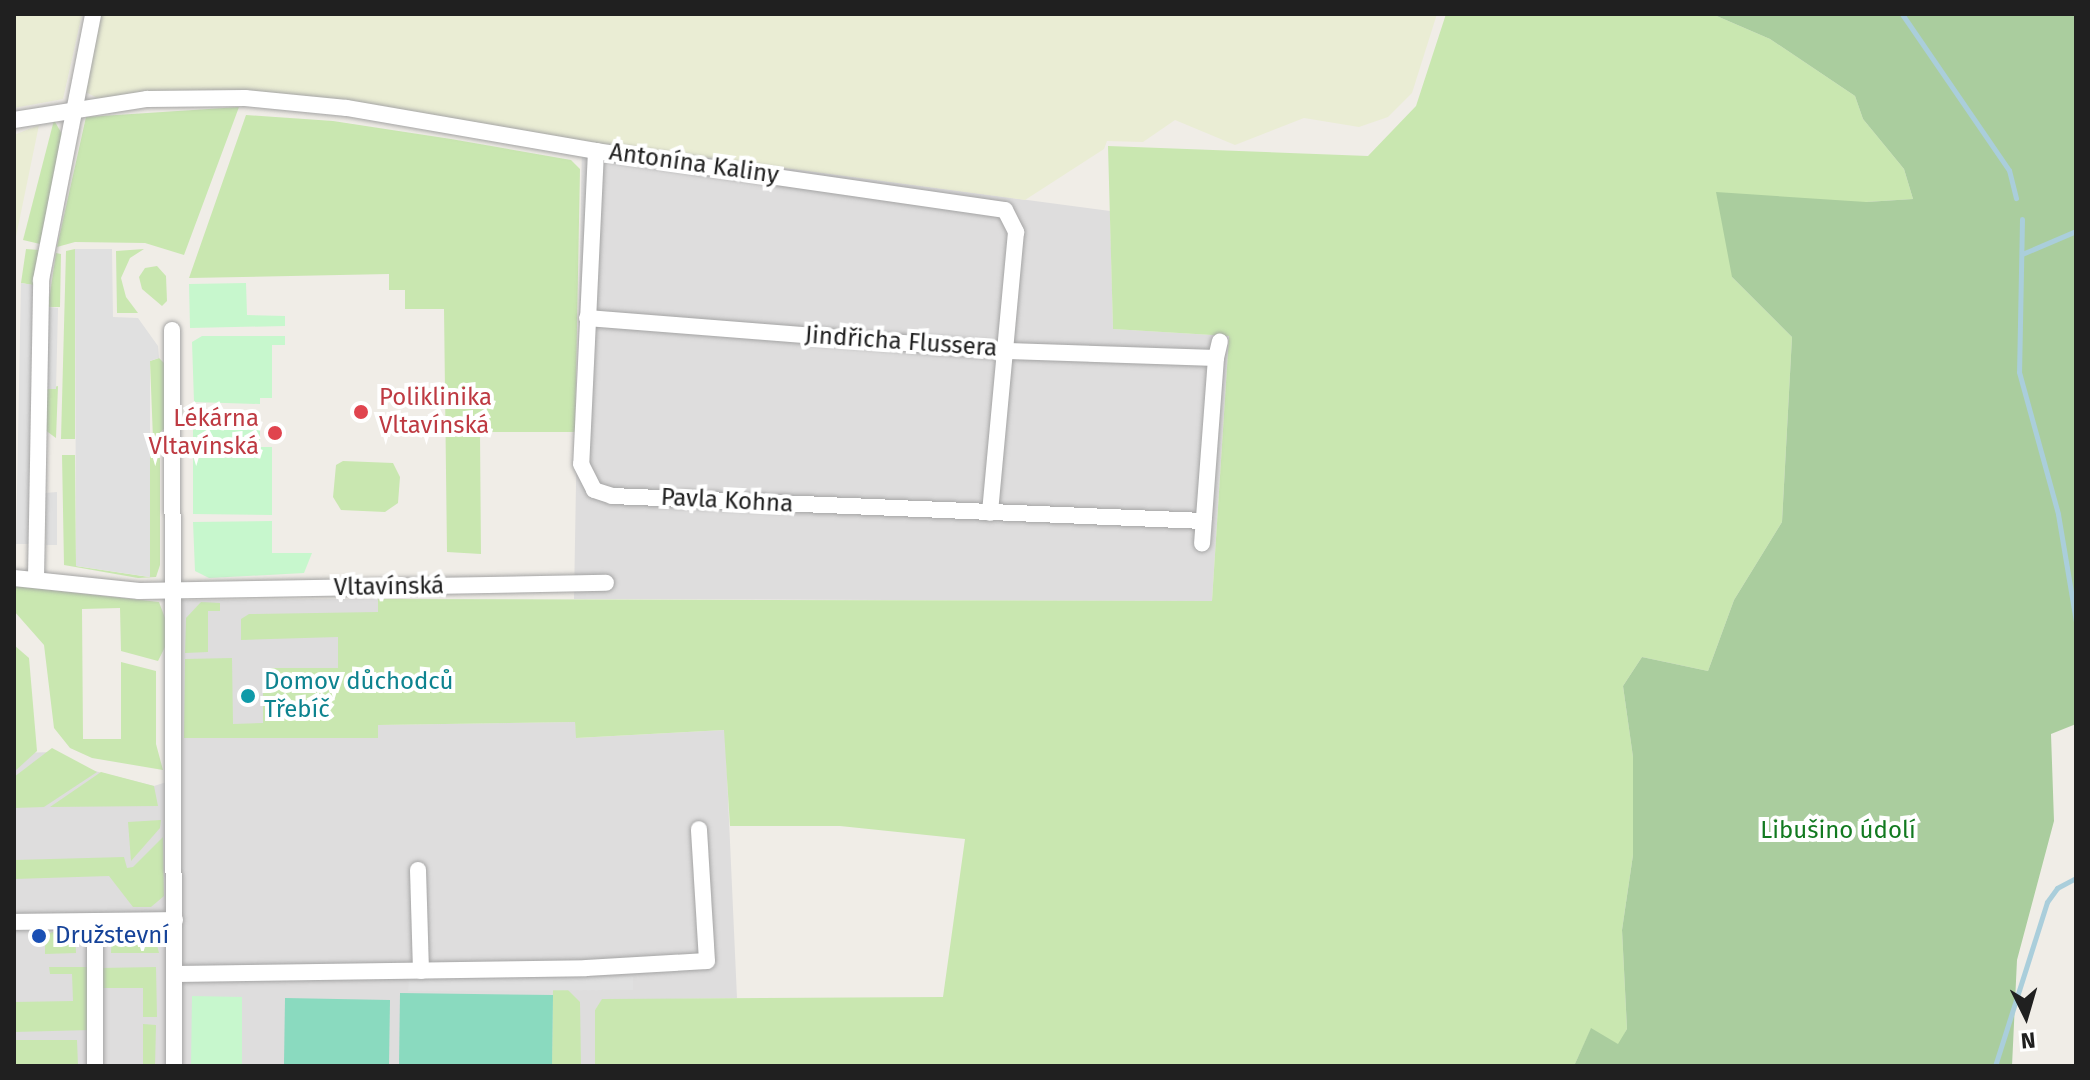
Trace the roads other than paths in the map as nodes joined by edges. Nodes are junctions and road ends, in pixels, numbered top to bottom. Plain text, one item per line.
1 (93, 14) edge
2 (77, 106) junction
3 (14, 120) edge
4 (596, 151) junction
5 (587, 318) junction
6 (172, 330) dead end
7 (1008, 351) junction
8 (990, 513) junction
9 (1203, 521) junction
10 (1202, 543) dead end
11 (14, 578) edge
12 (36, 578) junction
13 (606, 583) dead end
14 (173, 590) junction
15 (699, 829) dead end
16 (418, 870) dead end
17 (175, 920) junction
18 (95, 921) junction
19 (14, 922) edge
20 (421, 971) junction
21 (176, 974) junction
22 (95, 1066) edge
23 (174, 1066) edge

1 - 2 street
2 - 3 street, Antonína Kaliny
2 - 4 street, Antonína Kaliny
2 - 12 street
4 - 5 street, Pavla Kohna
4 - 7 street, Antonína Kaliny
5 - 7 street, Jindřicha Flussera
5 - 8 street, Pavla Kohna
6 - 14 street
7 - 8 street, Antonína Kaliny
7 - 9 street, Jindřicha Flussera
8 - 9 street, Pavla Kohna
9 - 10 street, Jindřicha Flussera
11 - 12 street, Vltavínská
12 - 14 street, Vltavínská
13 - 14 street, Vltavínská
14 - 17 street
15 - 20 street
16 - 20 street
17 - 18 street
17 - 21 street
18 - 19 street
18 - 22 street
20 - 21 street
21 - 23 street

